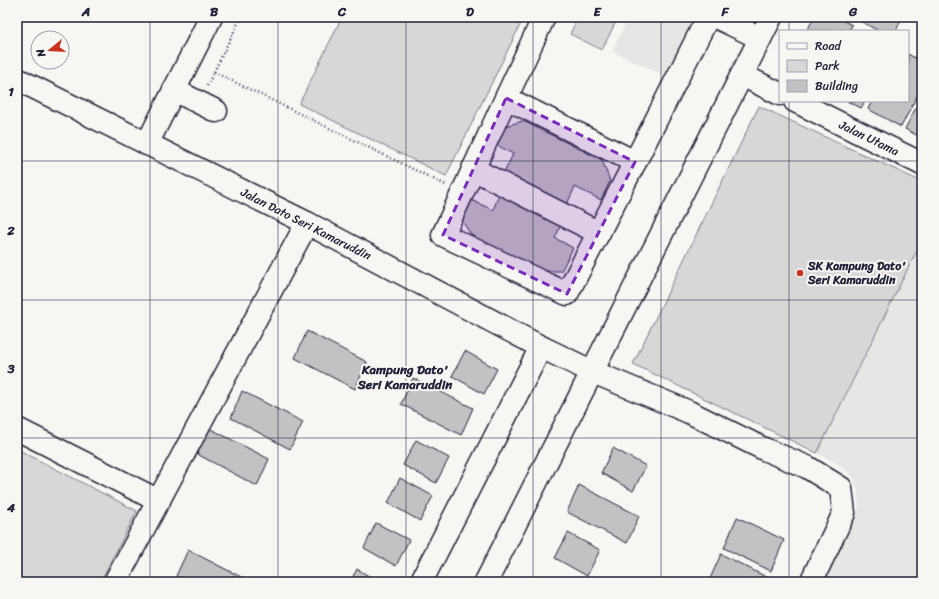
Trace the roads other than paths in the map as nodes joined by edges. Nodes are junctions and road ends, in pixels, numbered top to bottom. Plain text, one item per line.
1 (211, 17) edge
2 (544, 17) edge
3 (708, 17) edge
4 (716, 17) edge
5 (771, 17) edge
6 (760, 38) junction
7 (742, 75) junction
8 (17, 79) edge
9 (174, 90) junction
10 (779, 94) edge
11 (506, 98) junction
12 (797, 102) edge
13 (208, 107) road end
14 (147, 144) junction
15 (635, 162) junction
16 (922, 164) edge
17 (473, 170) junction
18 (307, 223) junction
19 (599, 233) junction
20 (541, 347) junction
21 (593, 372) junction
22 (17, 429) edge
23 (159, 501) junction
24 (114, 582) edge
25 (421, 582) edge
26 (486, 582) edge
27 (811, 582) edge

1 - 9 street
2 - 11 street
3 - 15 street
4 - 6 street
5 - 6 street
6 - 7 street
7 - 10 street
7 - 21 street
8 - 14 street, Jalan Dato Seri Kamaruddin
9 - 13 street
9 - 14 street
11 - 15 street
11 - 17 street
12 - 16 street, Jalan Utama
14 - 18 street, Jalan Dato Seri Kamaruddin
15 - 19 street
17 - 19 street
17 - 19 street
18 - 20 street, Jalan Dato Seri Kamaruddin
18 - 23 street
20 - 21 street, Jalan Dato Seri Kamaruddin
20 - 25 street
21 - 26 street
21 - 27 street, Jalan Dato Seri Kamaruddin
22 - 23 street
23 - 24 street

